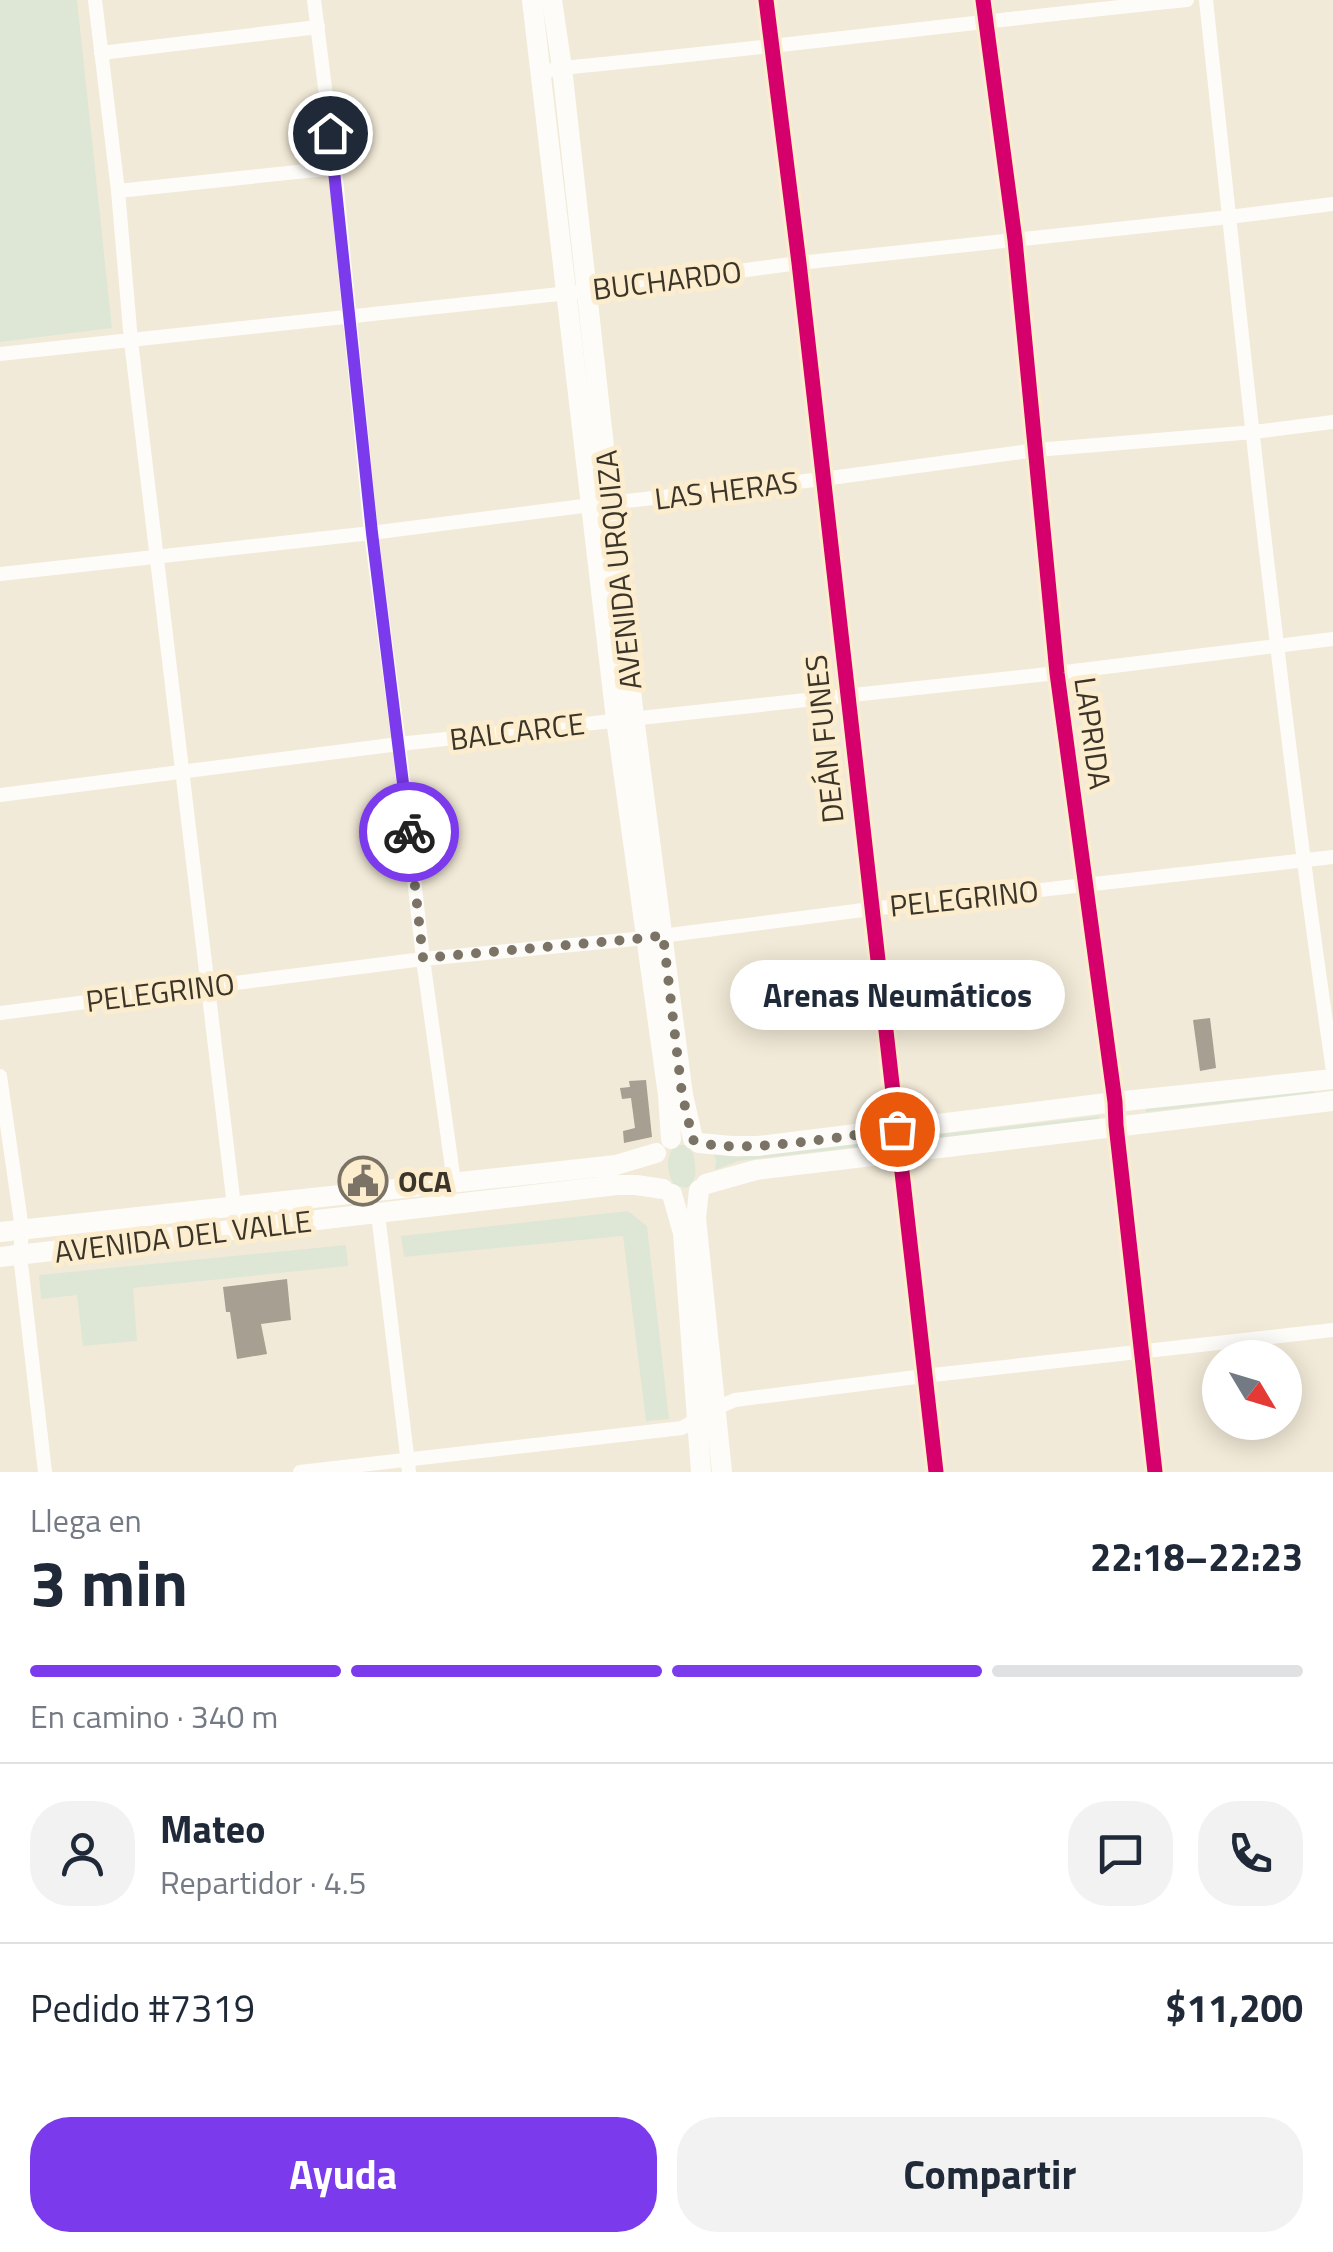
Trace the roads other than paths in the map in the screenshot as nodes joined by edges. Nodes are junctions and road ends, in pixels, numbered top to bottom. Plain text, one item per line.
1 (95, 0) edge
2 (314, 0) edge
3 (532, 0) edge
4 (552, 0) edge
5 (766, 0) edge
6 (983, 0) edge
7 (1187, 0) edge
8 (1206, 0) edge
9 (985, 20) junction
10 (318, 27) junction
11 (773, 47) junction
12 (102, 52) junction
13 (552, 70) junction
14 (334, 168) junction
15 (118, 191) junction
16 (1333, 204) edge
17 (1229, 218) junction
18 (1016, 240) junction
19 (799, 262) junction
20 (576, 292) junction
21 (349, 316) junction
22 (131, 341) junction
23 (0, 354) edge
24 (1333, 422) edge
25 (1254, 432) junction
26 (1036, 450) junction
27 (823, 479) junction
28 (601, 504) junction
29 (372, 533) junction
30 (157, 558) junction
31 (0, 574) edge
32 (1333, 639) edge
33 (1276, 646) junction
34 (1057, 673) junction
35 (846, 694) junction
36 (625, 718) junction
37 (399, 744) junction
38 (182, 772) junction
39 (0, 795) edge
40 (1333, 857) edge
41 (1302, 860) junction
42 (1086, 884) junction
43 (871, 908) junction
44 (654, 936) junction
45 (423, 958) junction
46 (208, 986) junction
47 (0, 1013) edge
48 (1333, 1071) edge
49 (0, 1076) edge
50 (1333, 1079) edge
51 (1333, 1101) edge
52 (1116, 1102) junction
53 (1116, 1125) junction
54 (897, 1129) junction
55 (696, 1141) junction
56 (664, 1146) junction
57 (898, 1152) junction
58 (454, 1182) junction
59 (702, 1187) junction
60 (668, 1192) junction
61 (234, 1206) junction
62 (378, 1214) junction
63 (22, 1229) junction
64 (240, 1229) junction
65 (0, 1232) edge
66 (10, 1256) edge
67 (1333, 1330) edge
68 (1142, 1350) junction
69 (924, 1376) junction
70 (716, 1408) junction
71 (696, 1421) junction
72 (408, 1466) edge
73 (45, 1472) edge
74 (300, 1472) edge
75 (701, 1472) edge
76 (722, 1472) edge
77 (936, 1472) edge
78 (1155, 1472) edge

1 - 12 street
2 - 10 street
3 - 13 main road
4 - 13 main road, AVENIDA URQUIZA
5 - 11 street, DEÁN FUNES
6 - 9 street, LAPRIDA
7 - 9 street
8 - 17 street
9 - 11 street
9 - 18 street, LAPRIDA
10 - 12 street
10 - 14 street
11 - 13 street
11 - 19 street, DEÁN FUNES
12 - 15 street
13 - 20 main road, AVENIDA URQUIZA
14 - 15 street
14 - 21 street
15 - 22 street
16 - 17 street, BUCHARDO
17 - 18 street, BUCHARDO
17 - 25 street
18 - 19 street, BUCHARDO
18 - 26 street, LAPRIDA
19 - 20 street, BUCHARDO
19 - 27 street, DEÁN FUNES
20 - 21 street, BUCHARDO
20 - 28 main road, AVENIDA URQUIZA
21 - 22 street, BUCHARDO
21 - 29 street
22 - 23 street, BUCHARDO
22 - 30 street
24 - 25 street, LAS HERAS
25 - 26 street, LAS HERAS
25 - 33 street
26 - 27 street, LAS HERAS
26 - 34 street, LAPRIDA
27 - 28 street, LAS HERAS
27 - 35 street, DEÁN FUNES
28 - 29 street, LAS HERAS
28 - 36 main road, AVENIDA URQUIZA
29 - 30 street, LAS HERAS
29 - 37 street
30 - 31 street, LAS HERAS
30 - 38 street
32 - 33 street, BALCARCE
33 - 34 street, BALCARCE
33 - 41 street
34 - 35 street, BALCARCE
34 - 42 street, LAPRIDA
35 - 36 street, BALCARCE
35 - 43 street, DEÁN FUNES
36 - 37 street, BALCARCE
36 - 44 main road, AVENIDA URQUIZA
37 - 38 street, BALCARCE
37 - 45 street
38 - 39 street, BALCARCE
38 - 46 street
40 - 41 street, PELEGRINO
41 - 42 street, PELEGRINO
41 - 48 street
42 - 43 street, PELEGRINO
42 - 52 street, LAPRIDA
43 - 44 street, PELEGRINO
43 - 54 street, DEÁN FUNES
44 - 45 street, PELEGRINO
44 - 55 main road, AVENIDA URQUIZA
44 - 56 main road
45 - 46 street, PELEGRINO
45 - 58 street
46 - 47 street, PELEGRINO
46 - 61 street
49 - 63 street
50 - 52 main road
51 - 53 main road
52 - 53 street, LAPRIDA
52 - 54 main road
53 - 57 main road
53 - 68 street, LAPRIDA
54 - 55 main road
54 - 57 street, DEÁN FUNES
55 - 56 main road
55 - 59 main road
56 - 58 main road, AVENIDA DEL VALLE
56 - 60 main road
57 - 59 main road
57 - 69 street, DEÁN FUNES
58 - 61 main road, AVENIDA DEL VALLE
59 - 60 main road
59 - 70 main road
60 - 62 main road, AVENIDA DEL VALLE
60 - 71 main road
61 - 63 main road, AVENIDA DEL VALLE
61 - 64 street
62 - 64 main road, AVENIDA DEL VALLE
62 - 72 street
63 - 65 main road, AVENIDA DEL VALLE
63 - 66 street
64 - 66 main road, AVENIDA DEL VALLE
66 - 73 street
67 - 68 street
68 - 69 street
68 - 78 street, LAPRIDA
69 - 70 street
69 - 77 street, DEÁN FUNES
70 - 71 street
70 - 76 main road
71 - 72 street
71 - 75 main road
72 - 74 street

